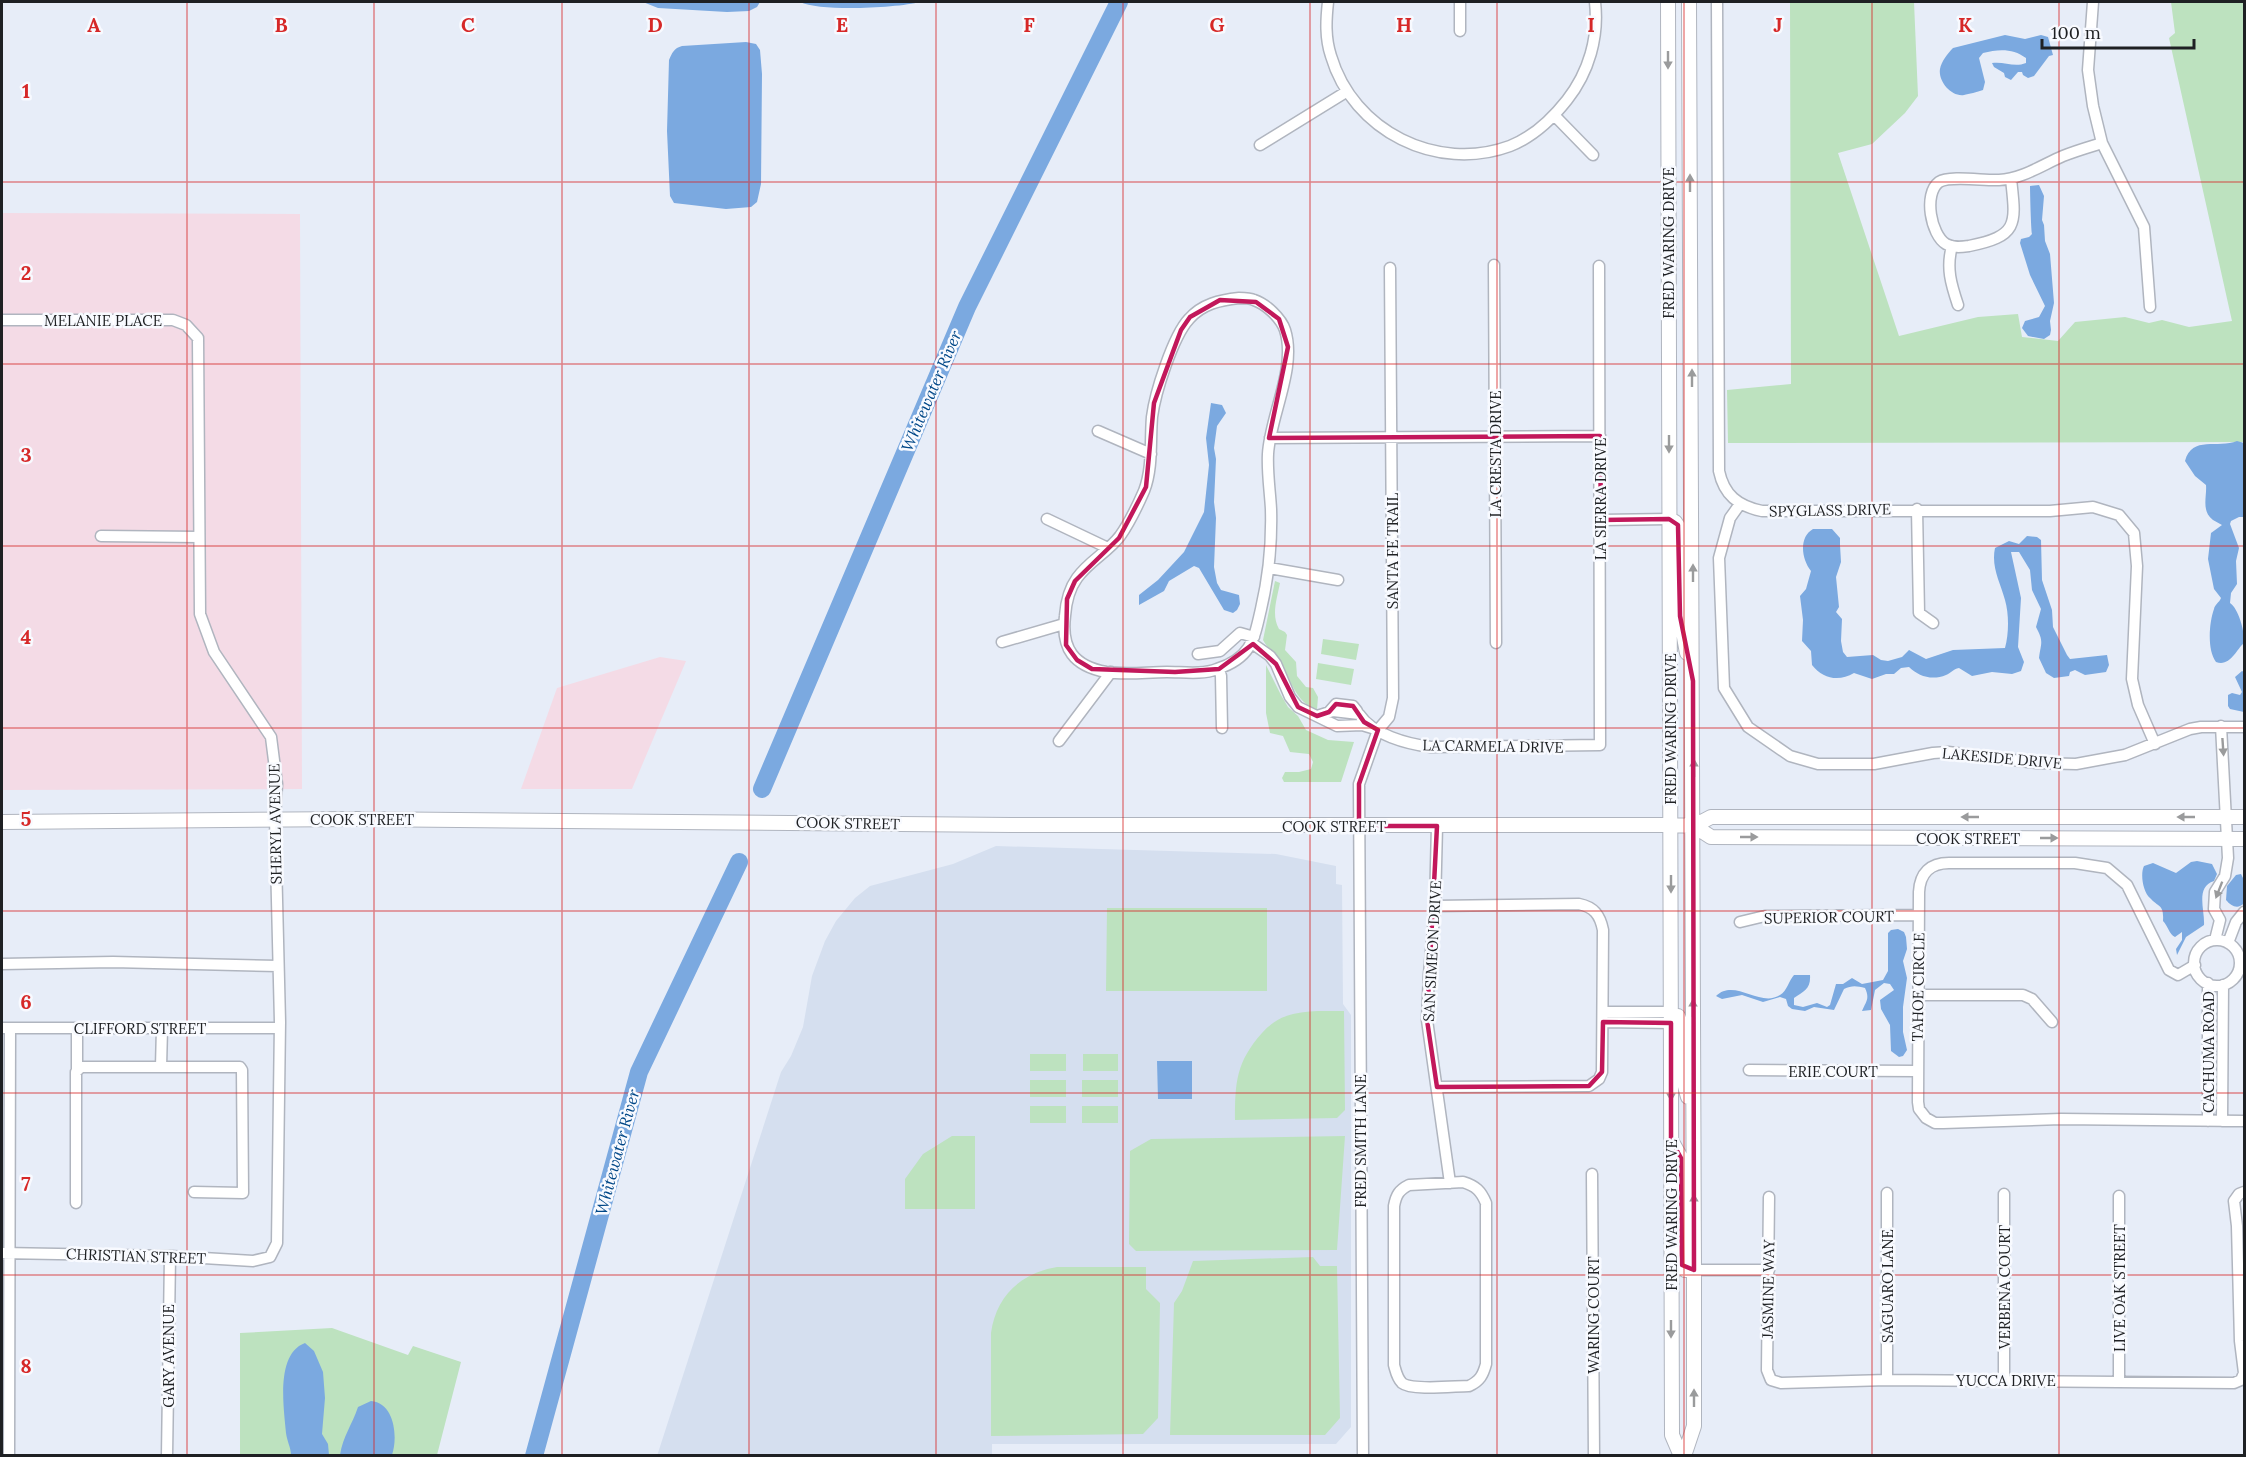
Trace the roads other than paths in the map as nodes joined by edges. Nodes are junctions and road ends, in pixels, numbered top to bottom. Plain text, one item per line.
1 (1328, 2) edge
2 (1460, 2) edge
3 (1595, 2) edge
4 (1668, 2) edge
5 (1683, 2) edge
6 (1689, 2) edge
7 (1717, 2) edge
8 (2093, 2) edge
9 (1461, 31) dead end
10 (1690, 33) junction
11 (1346, 92) junction
12 (1554, 115) junction
13 (2102, 143) junction
14 (1260, 145) dead end
15 (1593, 155) dead end
16 (2011, 179) junction
17 (1952, 246) junction
18 (1494, 264) dead end
19 (1599, 266) dead end
20 (1390, 268) dead end
21 (1958, 305) dead end
22 (2150, 307) dead end
23 (2, 320) edge
24 (198, 338) joint
25 (1098, 431) dead end
26 (1495, 436) junction
27 (1600, 436) junction
28 (1270, 438) junction
29 (1392, 438) junction
30 (1151, 454) junction
31 (1740, 504) junction
32 (1917, 509) junction
33 (1047, 519) dead end
34 (1670, 519) junction
35 (1600, 520) junction
36 (101, 536) dead end
37 (199, 537) junction
38 (1108, 548) junction
39 (1269, 568) junction
40 (1338, 580) dead end
41 (1933, 623) dead end
42 (1064, 624) junction
43 (1253, 641) junction
44 (1002, 642) dead end
45 (1496, 643) dead end
46 (1198, 654) dead end
47 (1219, 669) junction
48 (1112, 672) junction
49 (1693, 681) junction
50 (1317, 716) junction
51 (2221, 726) junction
52 (2244, 727) edge
53 (1222, 728) dead end
54 (1377, 730) junction
55 (1601, 733) joint
56 (1059, 741) dead end
57 (2155, 744) junction
58 (2227, 818) junction
59 (2244, 818) edge
60 (275, 819) junction
61 (2, 822) edge
62 (1671, 825) junction
63 (1359, 826) junction
64 (1437, 826) junction
65 (1694, 826) junction
66 (2228, 838) junction
67 (2244, 839) edge
68 (1435, 906) junction
69 (2244, 912) edge
70 (1919, 915) junction
71 (1740, 922) dead end
72 (2215, 940) junction
73 (2228, 943) junction
74 (2, 964) edge
75 (2195, 965) junction
76 (278, 966) junction
77 (2242, 967) edge
78 (2208, 983) junction
79 (2223, 985) junction
80 (1918, 994) junction
81 (1604, 1017) junction
82 (1671, 1017) junction
83 (2052, 1022) dead end
84 (6, 1028) edge
85 (77, 1028) junction
86 (162, 1028) junction
87 (279, 1028) junction
88 (161, 1067) junction
89 (77, 1069) junction
90 (1749, 1070) dead end
91 (1917, 1071) junction
92 (1437, 1087) junction
93 (1693, 1113) junction
94 (2208, 1121) junction
95 (2222, 1121) junction
96 (2244, 1121) edge
97 (1671, 1140) junction
98 (1592, 1174) dead end
99 (1450, 1183) junction
100 (194, 1192) dead end
101 (1887, 1192) dead end
102 (2242, 1193) edge
103 (2004, 1194) dead end
104 (2119, 1196) dead end
105 (1769, 1197) dead end
106 (76, 1203) dead end
107 (6, 1253) edge
108 (170, 1256) junction
109 (270, 1257) joint
110 (1694, 1270) junction
111 (1769, 1270) junction
112 (1771, 1380) joint
113 (1887, 1380) junction
114 (2004, 1380) junction
115 (2119, 1380) junction
116 (9, 1455) edge
117 (167, 1455) edge
118 (1363, 1455) edge
119 (1594, 1455) edge
120 (1683, 1455) edge

1 - 11 street
2 - 9 street
3 - 12 street
4 -> 34 main road, FRED WARING DRIVE
5 - 10 main road
6 - 10 main road, FRED WARING DRIVE
7 - 31 street
8 - 13 street
49 -> 10 main road, FRED WARING DRIVE
11 - 12 street
11 - 14 street
12 - 15 street
13 - 16 street
13 - 22 street
16 - 17 street
16 - 17 street
17 - 21 street
18 - 26 street, LA CRESTA DRIVE
19 - 27 street, LA SIERRA DRIVE
20 - 29 street, SANTA FE TRAIL
23 - 24 street, MELANIE PLACE
24 - 37 street, SHERYL AVENUE
25 - 30 street
26 - 27 street
26 - 29 street
26 - 45 street, LA CRESTA DRIVE
27 - 35 street, LA SIERRA DRIVE
28 - 29 street
28 - 30 street
28 - 39 street
29 - 54 street, SANTA FE TRAIL
30 - 38 street
31 - 32 street, SPYGLASS DRIVE
31 - 57 street, LAKESIDE DRIVE
32 - 41 street
32 - 57 street, SPYGLASS DRIVE
33 - 38 street
34 - 35 street
34 - 49 main road
34 - 62 main road, FRED WARING DRIVE
35 - 55 street, LA SIERRA DRIVE
36 - 37 street
37 - 60 street, SHERYL AVENUE
38 - 42 street
39 - 40 street
39 - 43 street
42 - 44 street
42 - 48 street
43 - 46 street
43 - 47 street
43 - 50 street, LA CARMELA DRIVE
47 - 48 street
47 - 53 street
48 - 56 street
65 -> 49 main road, FRED WARING DRIVE
50 - 54 street, LA CARMELA DRIVE
50 - 54 street, LA CARMELA DRIVE
51 - 52 street, LAKESIDE DRIVE
51 - 57 street, LAKESIDE DRIVE
51 -> 58 street
54 - 55 street, LA CARMELA DRIVE
54 - 63 street, SANTA FE TRAIL
58 - 59 main road, COOK STREET
58 -> 65 main road, COOK STREET
58 - 66 street
60 - 61 main road, COOK STREET
60 - 63 main road, COOK STREET
60 - 76 street, SHERYL AVENUE
62 - 64 main road, COOK STREET
62 - 65 main road, COOK STREET
62 -> 82 main road, FRED WARING DRIVE
63 - 64 main road, COOK STREET
63 - 118 street, FRED SMITH LANE
64 - 68 street, SAN SIMEON DRIVE
65 -> 66 main road, COOK STREET
93 -> 65 main road, FRED WARING DRIVE
66 - 67 main road, COOK STREET
66 -> 72 street
68 - 81 street
68 - 92 street, SAN SIMEON DRIVE
69 - 73 street
70 - 71 street, SUPERIOR COURT
70 - 75 street, TAHOE CIRCLE
70 - 80 street, TAHOE CIRCLE
72 - 73 street
72 - 75 street
73 - 77 street
74 - 76 street
75 - 78 street
76 - 87 street, SHERYL AVENUE
77 - 79 street
78 - 79 street
78 - 94 street, CACHUMA ROAD
79 - 95 street, CACHUMA ROAD
80 - 83 street
80 - 91 street, TAHOE CIRCLE
81 - 82 street
81 - 92 street
82 - 93 main road
82 -> 97 main road, FRED WARING DRIVE
84 - 85 street, CLIFFORD STREET
84 - 107 street
85 - 86 street, CLIFFORD STREET
85 - 89 street
86 - 87 street, CLIFFORD STREET
86 - 88 street
87 - 109 street, SHERYL AVENUE
88 - 89 street
88 - 100 street
89 - 106 street
90 - 91 street, ERIE COURT
91 - 94 street, TAHOE CIRCLE
92 - 99 street, SAN SIMEON DRIVE
110 -> 93 main road, FRED WARING DRIVE
94 - 95 street, TAHOE CIRCLE
95 - 96 street, TAHOE CIRCLE
97 - 110 main road
97 -> 120 main road, FRED WARING DRIVE
98 - 119 street, WARING COURT
99 - 99 street
101 - 113 street, SAGUARO LANE
102 - 115 street, YUCCA DRIVE
103 - 114 street, VERBENA COURT
104 - 115 street, LIVE OAK STREET
105 - 111 street, JASMINE WAY
107 - 108 street, CHRISTIAN STREET
107 - 116 street
108 - 109 street, CHRISTIAN STREET
108 - 117 street, GARY AVENUE
110 - 111 street
120 -> 110 main road, FRED WARING DRIVE
111 - 112 street, JASMINE WAY
112 - 113 street, YUCCA DRIVE
113 - 114 street, YUCCA DRIVE
114 - 115 street, YUCCA DRIVE

